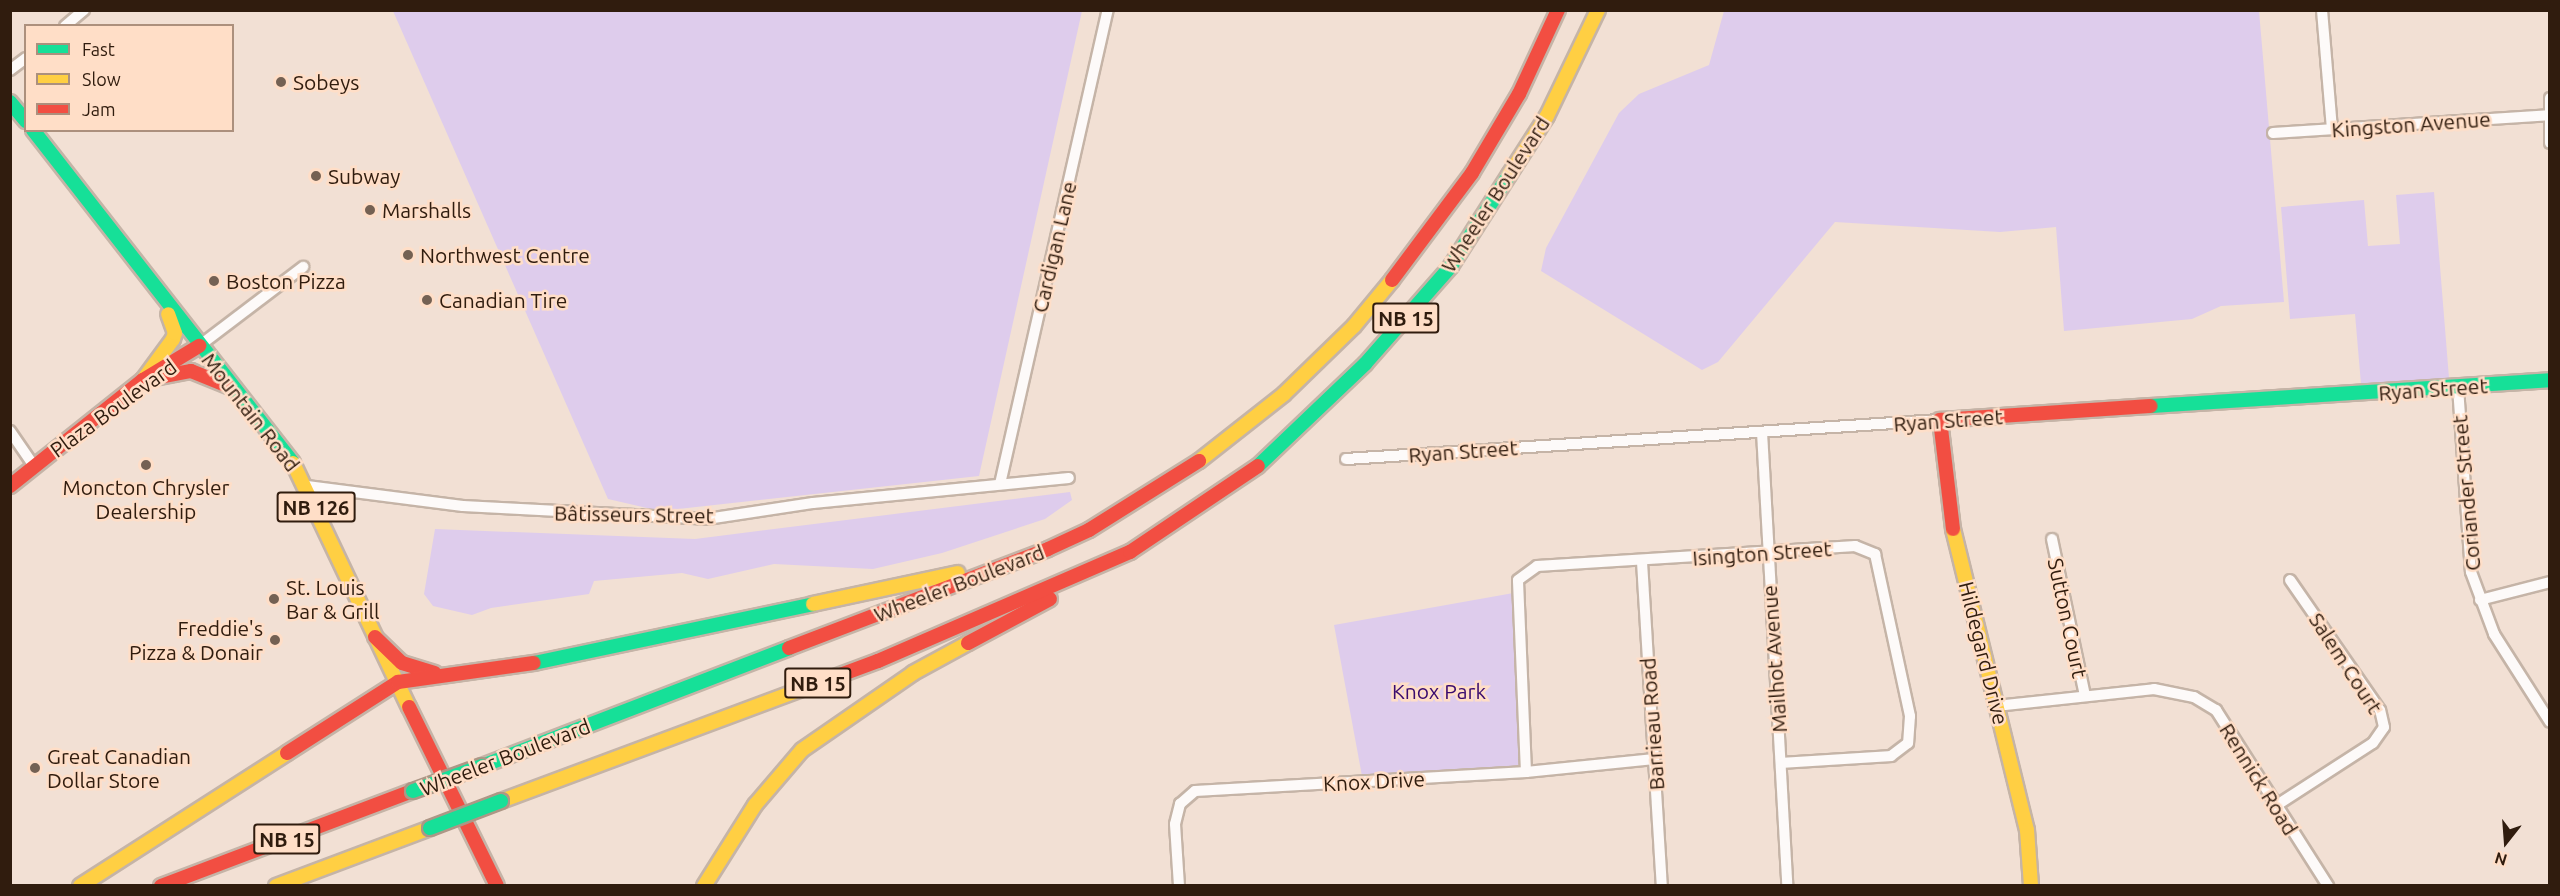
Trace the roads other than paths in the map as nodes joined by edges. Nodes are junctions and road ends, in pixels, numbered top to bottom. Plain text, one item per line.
1 (84, 10) edge
2 (1108, 10) edge
3 (1558, 10) edge
4 (1598, 10) edge
5 (2322, 10) edge
6 (67, 24) edge
7 (24, 60) edge
8 (10, 70) edge
9 (2550, 98) edge
10 (10, 102) edge
11 (2548, 115) edge
12 (24, 119) edge
13 (2332, 129) junction
14 (35, 132) edge
15 (2273, 133) dead end
16 (2550, 143) edge
17 (303, 267) dead end
18 (161, 297) junction
19 (199, 346) junction
20 (143, 380) junction
21 (2550, 380) edge
22 (2458, 387) junction
23 (236, 390) junction
24 (1940, 420) junction
25 (10, 431) edge
26 (1762, 432) junction
27 (1346, 459) dead end
28 (34, 466) junction
29 (1069, 478) dead end
30 (1000, 484) junction
31 (10, 486) edge
32 (307, 486) junction
33 (1089, 530) junction
34 (2052, 539) dead end
35 (1130, 552) junction
36 (1769, 552) junction
37 (1642, 562) junction
38 (2290, 580) dead end
39 (2550, 582) edge
40 (2480, 600) junction
41 (375, 637) junction
42 (538, 660) junction
43 (398, 682) junction
44 (2085, 696) junction
45 (1996, 706) junction
46 (2550, 722) edge
47 (1654, 759) junction
48 (1781, 763) junction
49 (1526, 772) junction
50 (2277, 805) junction
51 (80, 885) edge
52 (161, 885) edge
53 (276, 885) edge
54 (497, 885) edge
55 (704, 885) edge
56 (1179, 885) edge
57 (1662, 885) edge
58 (1787, 885) edge
59 (2031, 885) edge
60 (2328, 885) edge

1 - 6 street
2 - 30 street, Cardigan Lane
3 - 33 main road, Wheeler Boulevard / NB 15
4 - 35 main road, Wheeler Boulevard / NB 15
5 - 13 street
7 - 8 street
9 - 11 street
10 - 12 main road
11 - 13 street, Kingston Avenue
11 - 16 street
13 - 15 street, Kingston Avenue
14 - 18 main road, Mountain Road / NB 126
17 - 19 street, Plaza Boulevard
18 - 19 main road, Mountain Road / NB 126
18 - 20 main road
19 - 20 main road, Plaza Boulevard
19 - 23 main road, Mountain Road / NB 126
20 - 23 main road
20 - 28 main road, Plaza Boulevard
21 - 22 main road, Ryan Street
22 - 24 main road, Ryan Street
22 - 40 street, Coriander Street
23 - 32 main road, Mountain Road / NB 126
24 - 26 street, Ryan Street
24 - 45 main road, Hildegard Drive
25 - 28 street
26 - 27 street, Ryan Street
26 - 36 street, Mailhot Avenue
28 - 31 main road, Plaza Boulevard
29 - 30 street, Bâtisseurs Street
30 - 32 street, Bâtisseurs Street
32 - 41 main road, Mountain Road / NB 126
33 - 42 main road
33 - 52 main road, Wheeler Boulevard / NB 15, bridge
34 - 44 street, Sutton Court
35 - 53 main road, Wheeler Boulevard / NB 15, bridge
35 - 55 main road
36 - 37 street, Isington Street
36 - 48 street, Mailhot Avenue
36 - 48 street, Isington Street
37 - 47 street, Barrieau Road
37 - 49 street, Isington Street
38 - 50 street, Salem Court
39 - 40 street
40 - 46 street, Coriander Street
41 - 42 main road
41 - 43 main road, Mountain Road / NB 126
42 - 43 main road
43 - 51 main road
43 - 54 main road, Mountain Road / NB 126
44 - 45 street, Rennick Road
44 - 50 street, Rennick Road
45 - 59 main road, Hildegard Drive
47 - 49 street, Knox Drive
47 - 57 street, Barrieau Road
48 - 58 street, Mailhot Avenue
49 - 56 street, Knox Drive
50 - 60 street, Rennick Road

